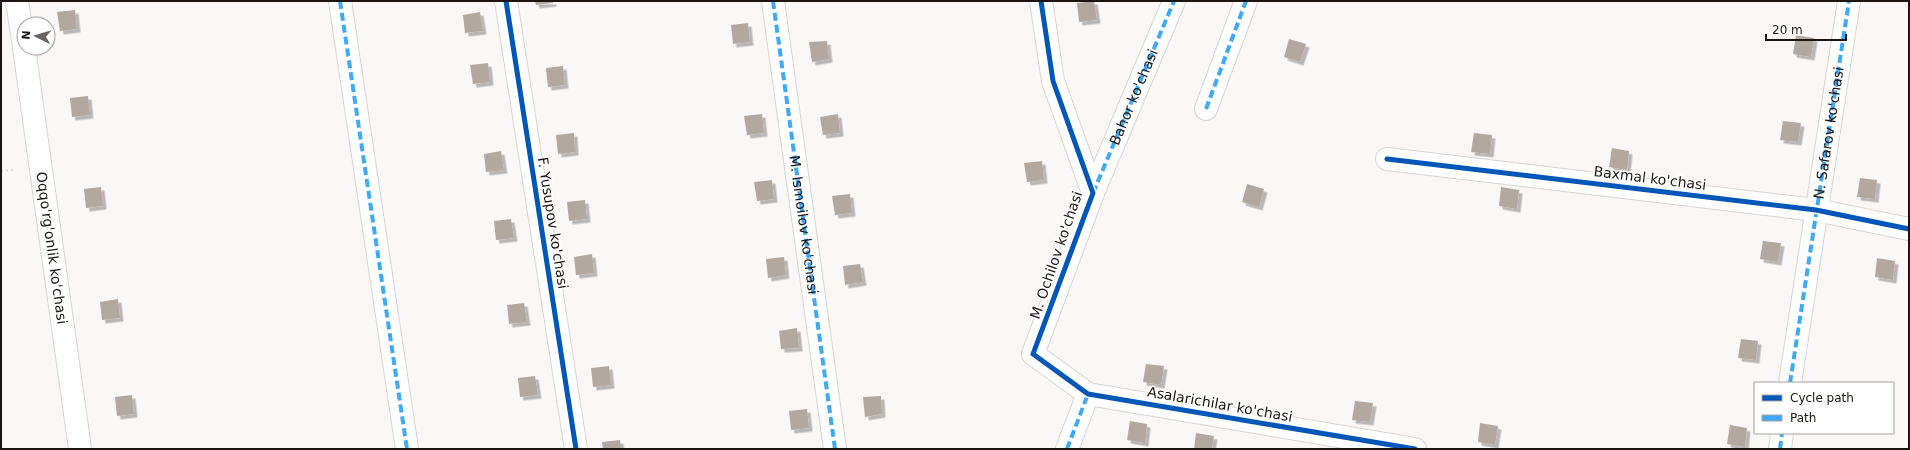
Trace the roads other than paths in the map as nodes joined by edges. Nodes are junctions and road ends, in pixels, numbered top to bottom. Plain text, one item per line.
1 (17, 1) edge
2 (340, 1) edge
3 (506, 1) edge
4 (773, 1) edge
5 (1041, 1) edge
6 (1174, 1) edge
7 (1246, 1) edge
8 (1848, 1) edge
9 (19, 16) edge
10 (25, 56) edge
11 (1206, 109) dead end
12 (1387, 159) dead end
13 (1093, 193) junction
14 (1816, 210) junction
15 (1909, 229) edge
16 (1034, 354) joint
17 (1790, 382) edge
18 (1088, 394) junction
19 (1782, 434) edge
20 (80, 449) edge
21 (407, 449) edge
22 (576, 449) edge
23 (835, 449) edge
24 (1067, 449) edge
25 (1415, 449) edge
26 (1780, 449) edge

1 - 9 street, Oqqo'rg'onlik ko'chasi
2 - 21 street
3 - 22 street, F. Yusupov ko'chasi
4 - 23 street, M. Ismoilov ko'chasi
5 - 13 street, M. Ochilov ko'chasi
6 - 13 street, Bahor ko'chasi
7 - 11 street
8 - 14 street, N. Safarov ko'chasi
10 - 20 street, Oqqo'rg'onlik ko'chasi
12 - 14 street, Baxmal ko'chasi
13 - 16 street, M. Ochilov ko'chasi
14 - 15 street, Baxmal ko'chasi
14 - 17 street, N. Safarov ko'chasi
16 - 18 street, Asalarichilar ko'chasi
18 - 24 street
18 - 25 street, Asalarichilar ko'chasi
19 - 26 street

